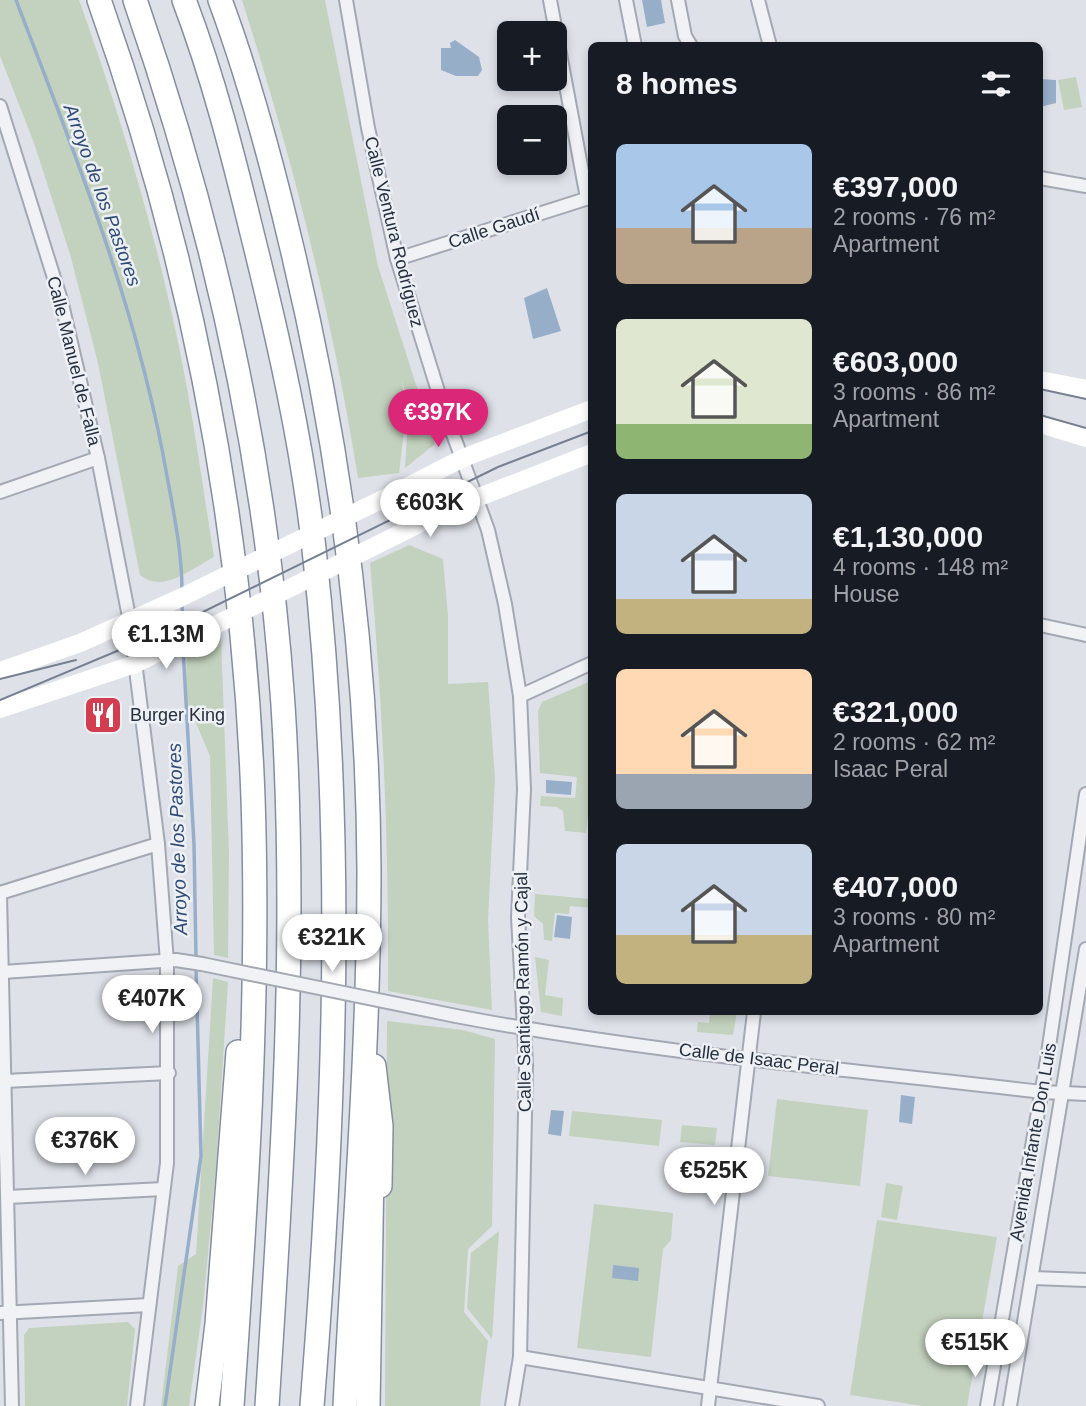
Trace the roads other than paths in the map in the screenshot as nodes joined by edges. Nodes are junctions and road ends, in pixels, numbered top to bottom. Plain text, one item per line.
1 (99, 0) edge
2 (135, 0) edge
3 (184, 0) edge
4 (220, 0) edge
5 (346, 0) edge
6 (550, 0) edge
7 (626, 0) edge
8 (678, 0) edge
9 (758, 0) edge
10 (634, 42) edge
11 (689, 42) edge
12 (769, 42) edge
13 (1, 111) edge
14 (1043, 179) edge
15 (1086, 186) edge
16 (588, 193) edge
17 (588, 198) edge
18 (397, 259) junction
19 (1043, 381) edge
20 (1086, 390) edge
21 (588, 411) edge
22 (1043, 425) edge
23 (1086, 438) edge
24 (588, 455) edge
25 (97, 458) junction
26 (463, 458) junction
27 (0, 492) edge
28 (477, 497) junction
29 (130, 622) junction
30 (1043, 626) edge
31 (1086, 635) edge
32 (135, 664) junction
33 (588, 665) edge
34 (0, 671) edge
35 (520, 696) junction
36 (0, 709) edge
37 (247, 713) junction
38 (1086, 794) edge
39 (159, 844) junction
40 (0, 894) edge
41 (368, 942) junction
42 (1086, 949) edge
43 (167, 962) junction
44 (3, 972) junction
45 (754, 1015) edge
46 (526, 1029) junction
47 (749, 1058) junction
48 (374, 1066) junction
49 (169, 1073) junction
50 (5, 1081) junction
51 (1063, 1091) junction
52 (1042, 1092) junction
53 (1086, 1094) edge
54 (163, 1189) junction
55 (8, 1197) junction
56 (1033, 1278) junction
57 (1086, 1280) edge
58 (149, 1306) junction
59 (5, 1312) edge
60 (520, 1357) junction
61 (709, 1389) junction
62 (12, 1406) edge
63 (138, 1406) edge
64 (206, 1406) edge
65 (232, 1406) edge
66 (267, 1406) edge
67 (313, 1406) edge
68 (345, 1406) edge
69 (368, 1406) edge
70 (381, 1406) edge
71 (512, 1406) edge
72 (708, 1406) edge
73 (818, 1406) edge
74 (987, 1406) edge
75 (1010, 1406) edge

1 - 37 highway
2 - 66 highway
3 - 67 highway
4 - 41 highway
5 - 18 street, Calle Ventura Rodríguez
6 - 16 street
7 - 10 street
8 - 11 street
9 - 12 street
13 - 25 street, Calle Manuel de Falla
14 - 15 street
17 - 18 street, Calle Gaudí
18 - 26 street, Calle Ventura Rodríguez
19 - 20 street
21 - 26 street
22 - 23 street
24 - 28 street
25 - 27 street
25 - 29 street, Calle Manuel de Falla
26 - 28 street, Calle Santiago Ramón y Cajal
26 - 29 street, bridge
28 - 32 street, bridge
28 - 35 street, Calle Santiago Ramón y Cajal
29 - 32 street, Calle Manuel de Falla
29 - 34 street
30 - 31 street
32 - 36 street
32 - 39 street, Calle Manuel de Falla
33 - 35 street
35 - 46 street, Calle Santiago Ramón y Cajal
37 - 64 highway
37 - 65 highway
38 - 52 street, Avenida Infante Don Luis
39 - 40 street
39 - 43 street, Calle Manuel de Falla
40 - 44 street
41 - 48 highway
41 - 68 highway
42 - 51 street, Avenida Infante Don Luis
43 - 44 street, Calle de Isaac Peral
43 - 46 street, Calle de Isaac Peral, bridge
43 - 49 street, Calle Manuel de Falla
44 - 50 street
45 - 47 street
46 - 47 street, Calle de Isaac Peral
46 - 60 street, Calle Santiago Ramón y Cajal
47 - 52 street, Calle de Isaac Peral
47 - 61 street
48 - 69 highway
48 - 70 highway
49 - 50 street
49 - 54 street, Calle Manuel de Falla
50 - 55 street
51 - 52 street, Calle de Isaac Peral
51 - 53 street, Calle de Isaac Peral
51 - 56 street, Avenida Infante Don Luis
52 - 74 street, Avenida Infante Don Luis
54 - 55 street
54 - 58 street, Calle Manuel de Falla
55 - 59 street
56 - 57 street
56 - 75 street, Avenida Infante Don Luis
58 - 59 street
58 - 63 street, Calle Manuel de Falla
59 - 62 street
60 - 61 street
60 - 71 street, Calle Santiago Ramón y Cajal
61 - 72 street
61 - 73 street

